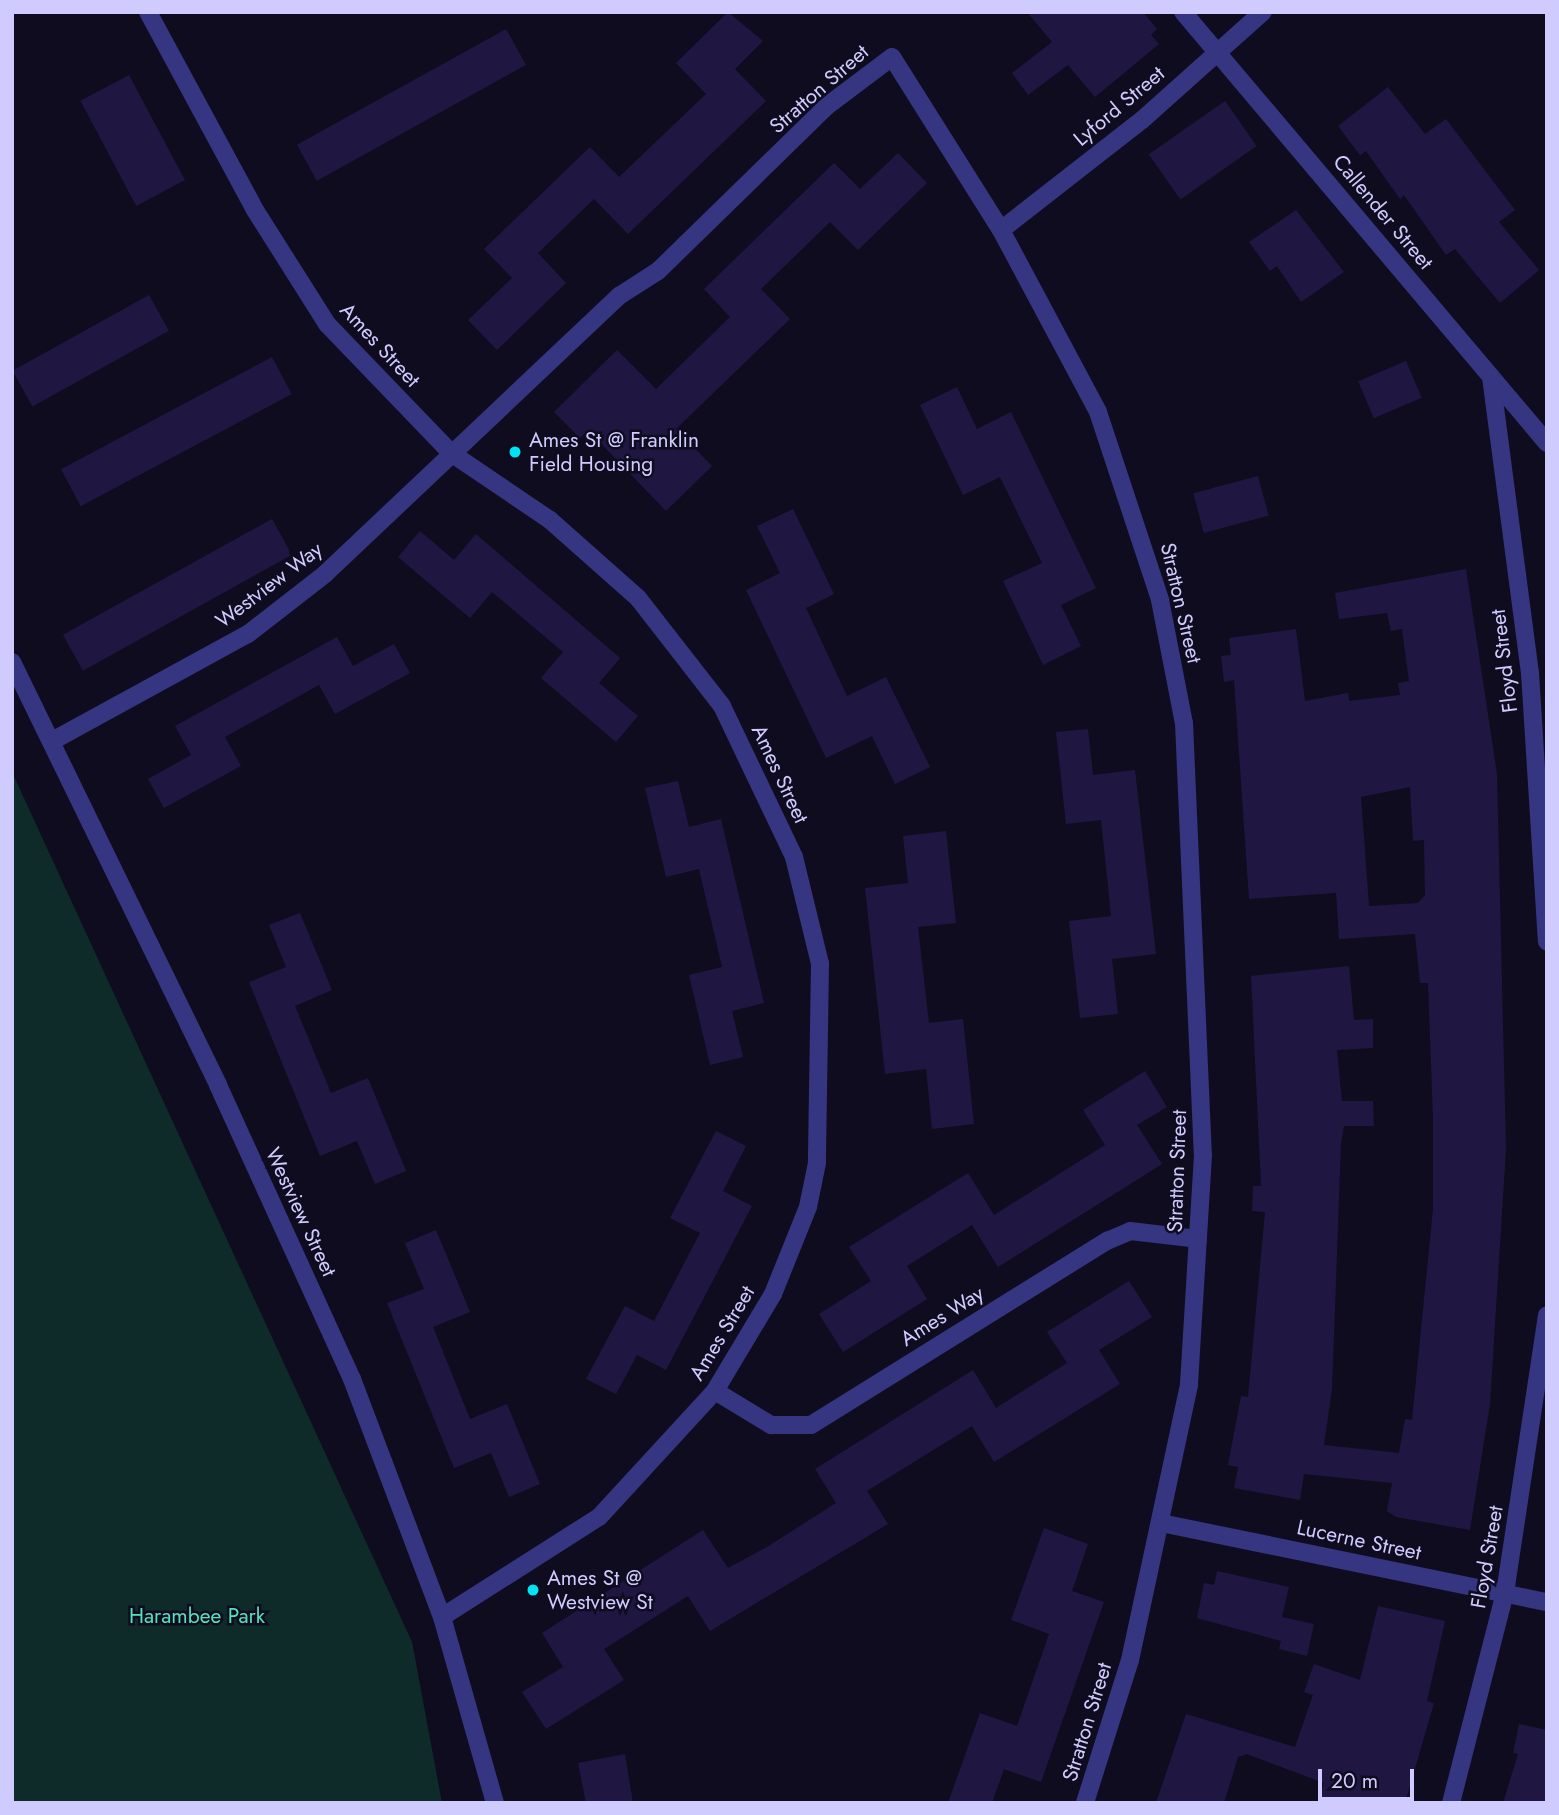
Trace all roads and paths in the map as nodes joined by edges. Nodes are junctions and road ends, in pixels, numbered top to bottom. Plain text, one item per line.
1 (148, 12) edge
2 (1184, 12) edge
3 (1263, 12) edge
4 (1215, 52) junction
5 (1001, 230) junction
6 (1491, 377) junction
7 (1547, 443) edge
8 (451, 453) junction
9 (12, 662) edge
10 (54, 740) junction
11 (1547, 942) edge
12 (1198, 1239) junction
13 (1547, 1315) edge
14 (715, 1391) junction
15 (1161, 1523) junction
16 (1505, 1593) junction
17 (1547, 1602) edge
18 (442, 1617) junction
19 (495, 1803) edge
20 (1085, 1803) edge
21 (1451, 1803) edge

1 - 8 street, Ames Street
2 - 4 street, Callender Street
3 - 4 street, Lyford Street
4 - 5 street, Lyford Street
4 - 6 street, Callender Street
5 - 8 street, Stratton Street
5 - 12 street, Stratton Street
6 - 7 street, Callender Street
6 - 11 street, Floyd Street
8 - 10 street, Westview Way
8 - 14 street, Ames Street
9 - 10 street, Westview Street
10 - 18 street, Westview Street
12 - 14 street, Ames Way
12 - 15 street, Stratton Street
13 - 16 street, Floyd Street
14 - 18 street, Ames Street
15 - 16 street, Lucerne Street
15 - 20 street, Stratton Street
16 - 17 street, Lucerne Street
16 - 21 street, Floyd Street
18 - 19 street, Westview Street

